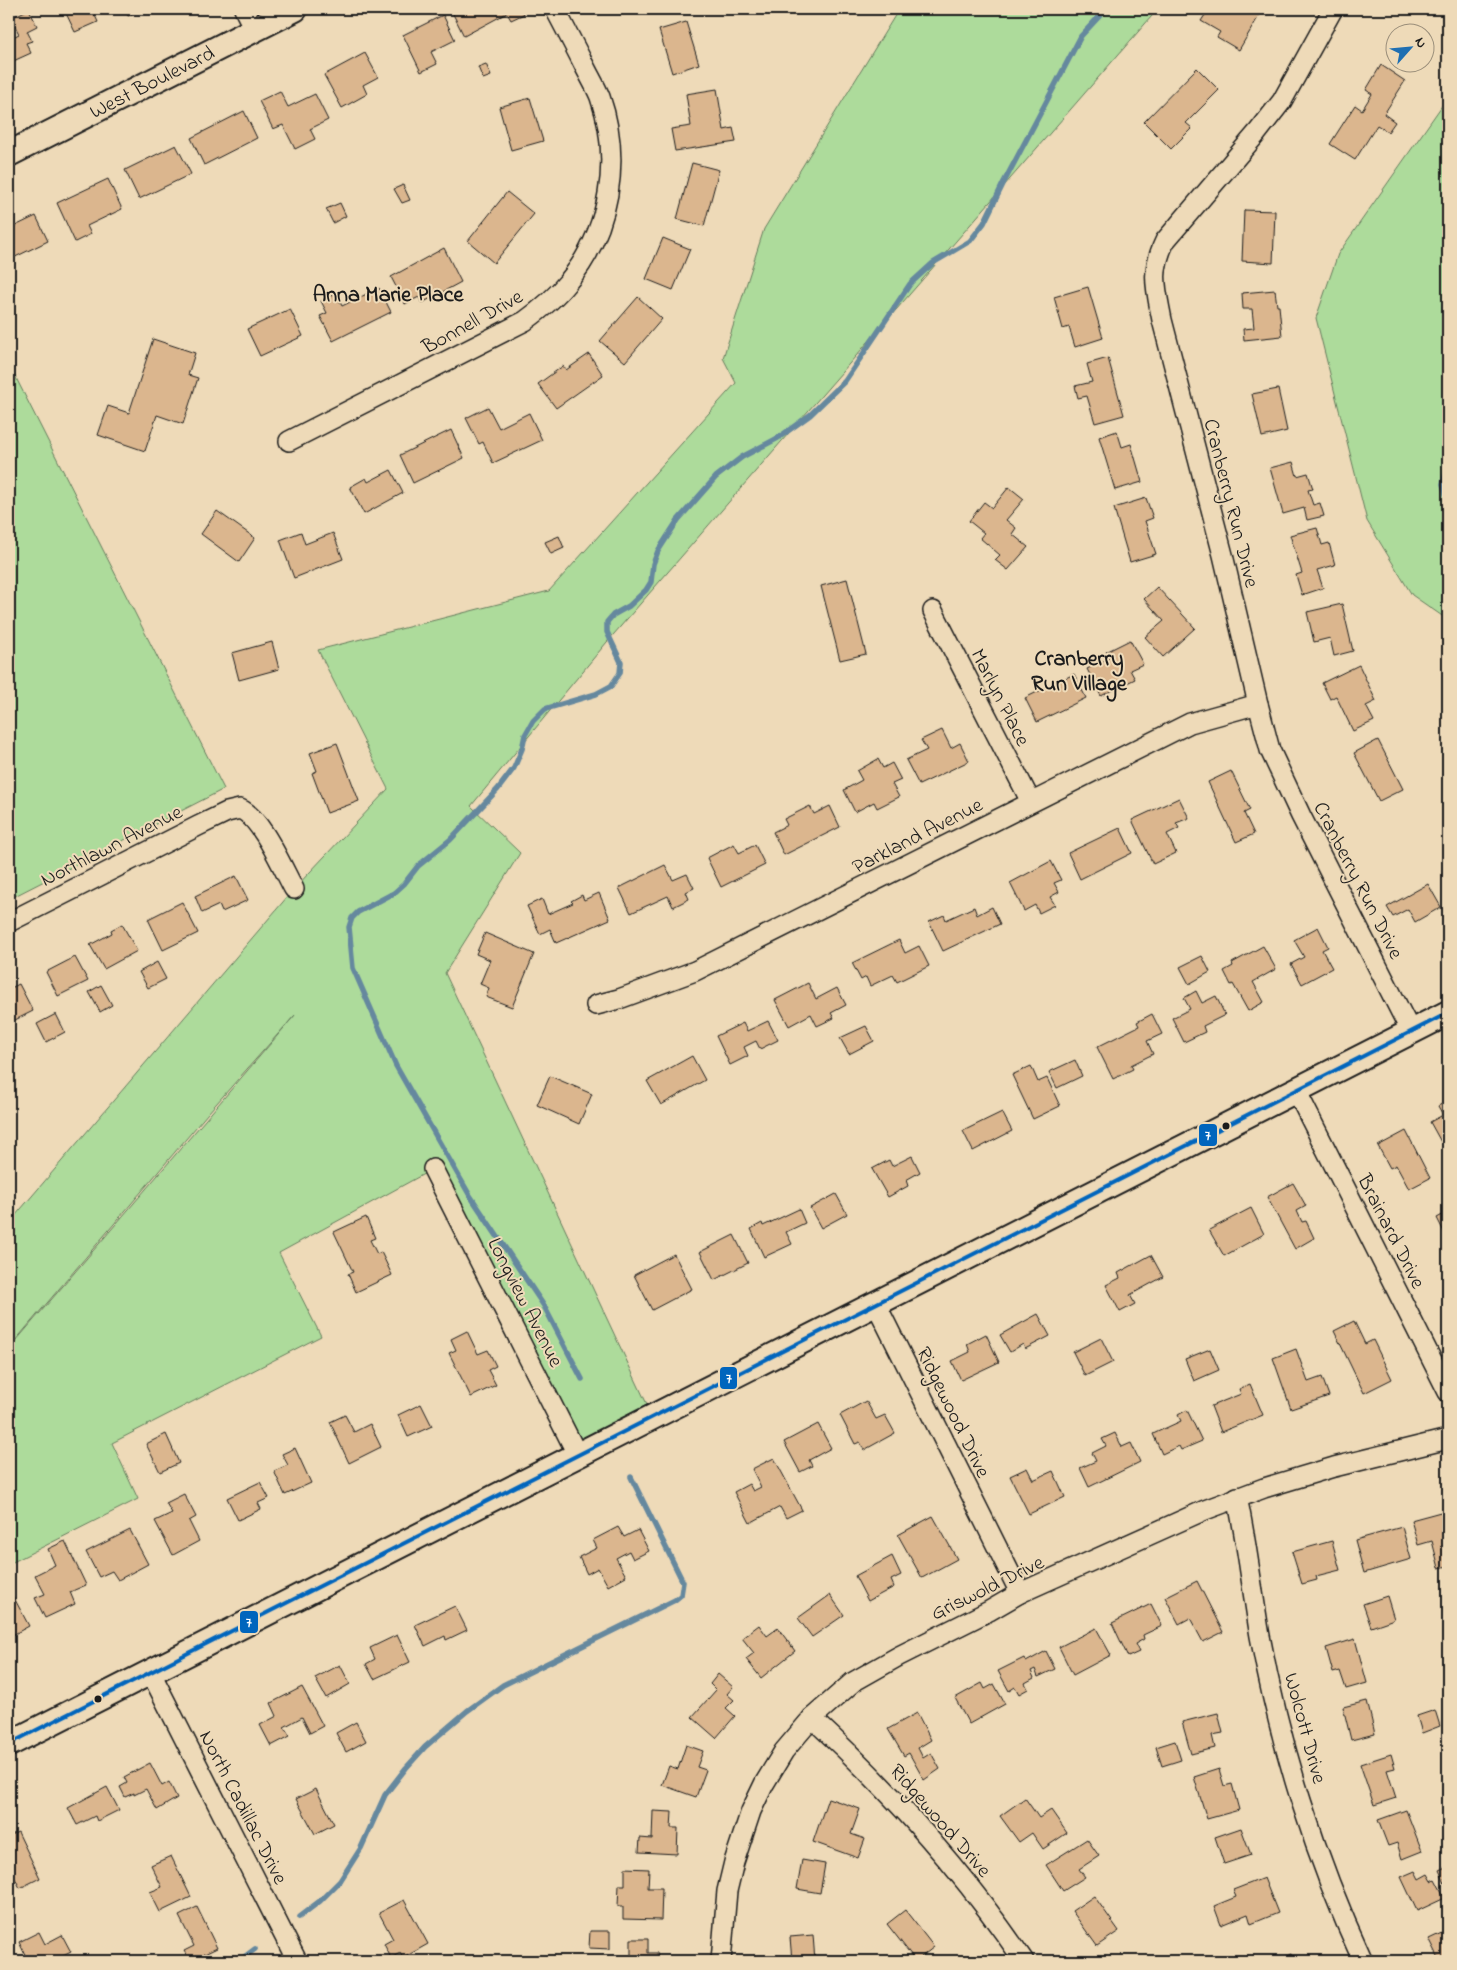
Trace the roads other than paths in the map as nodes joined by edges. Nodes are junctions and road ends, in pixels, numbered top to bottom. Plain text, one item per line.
1 (295, 9) edge
2 (556, 9) edge
3 (1333, 9) edge
4 (249, 19) edge
5 (9, 154) edge
6 (289, 441) dead end
7 (933, 611) dead end
8 (1258, 704) junction
9 (1031, 802) junction
10 (294, 889) dead end
11 (9, 922) edge
12 (596, 1006) dead end
13 (1448, 1013) edge
14 (1411, 1032) junction
15 (1296, 1090) junction
16 (433, 1169) dead end
17 (876, 1304) junction
18 (1448, 1392) edge
19 (1448, 1439) edge
20 (578, 1456) junction
21 (1238, 1497) junction
22 (1020, 1593) junction
23 (151, 1673) junction
24 (812, 1718) junction
25 (9, 1744) edge
26 (297, 1961) edge
27 (721, 1961) edge
28 (1024, 1961) edge
29 (1363, 1961) edge

1 - 4 street, West Boulevard
2 - 6 street, Bonnell Drive
3 - 8 street, Cranberry Run Drive
4 - 5 street, West Boulevard
7 - 9 street, Marlyn Place
8 - 9 street, Parkland Avenue
8 - 14 street, Cranberry Run Drive
9 - 12 street, Parkland Avenue
10 - 11 street, Northlawn Avenue
13 - 14 street
14 - 15 street
15 - 17 street
15 - 18 street, Brainard Drive
16 - 20 street, Longview Avenue
17 - 20 street
17 - 22 street, Ridgewood Drive
19 - 21 street, Griswold Drive
20 - 23 street
21 - 22 street, Griswold Drive
21 - 29 street, Wolcott Drive
22 - 24 street, Griswold Drive
23 - 25 street
23 - 26 street, North Cadillac Drive
24 - 27 street, Griswold Drive
24 - 28 street, Ridgewood Drive

